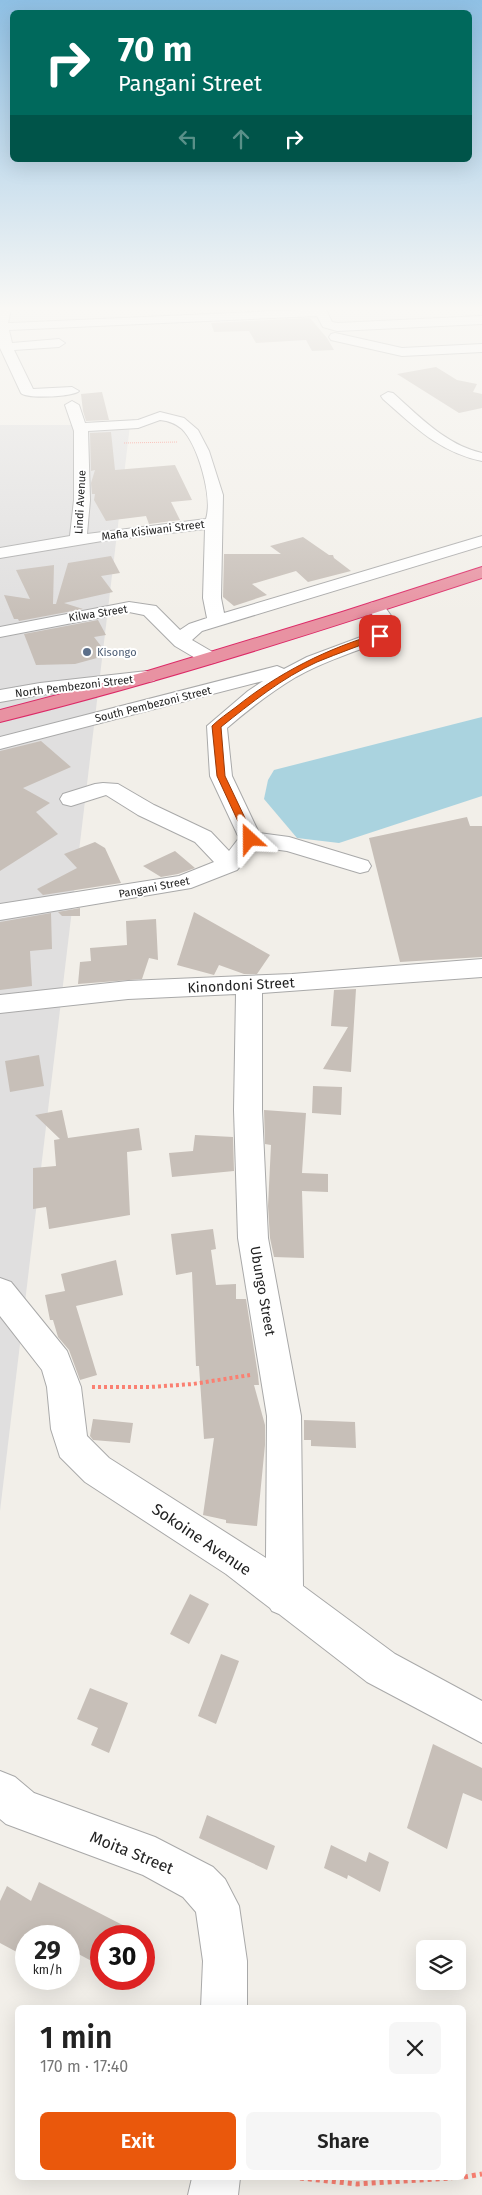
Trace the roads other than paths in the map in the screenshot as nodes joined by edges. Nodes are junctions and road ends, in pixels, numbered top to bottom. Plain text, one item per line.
1 (76, 411) edge
2 (407, 411) edge
3 (80, 427) junction
4 (482, 458) edge
5 (213, 522) junction
6 (78, 540) junction
7 (482, 542) edge
8 (0, 554) edge
9 (482, 572) edge
10 (376, 607) junction
11 (217, 621) junction
12 (0, 632) edge
13 (182, 642) junction
14 (209, 658) junction
15 (306, 665) junction
16 (148, 677) junction
17 (0, 696) edge
18 (0, 716) edge
19 (0, 743) edge
20 (72, 799) dead end
21 (250, 839) junction
22 (229, 865) junction
23 (360, 866) dead end
24 (0, 912) edge
25 (482, 968) edge
26 (248, 984) junction
27 (0, 1004) edge
28 (0, 1292) edge
29 (286, 1598) junction
30 (482, 1723) edge
31 (0, 1792) edge
32 (224, 2005) edge
33 (216, 2180) edge
34 (213, 2195) edge

1 - 3 street, Lindi Avenue
2 - 4 street
3 - 5 street, Mafia Kisiwani Street
3 - 6 street, Lindi Avenue
5 - 6 street, Mafia Kisiwani Street
5 - 11 street
6 - 8 street, Mafia Kisiwani Street
7 - 11 street
9 - 10 highway
10 - 14 highway
10 - 15 street
11 - 13 street
12 - 13 street, Kilwa Street
13 - 14 street, Kilwa Street
14 - 16 highway
15 - 19 street, South Pembezoni Street
15 - 21 street
16 - 17 street, North Pembezoni Street
16 - 18 highway
20 - 22 street
21 - 22 street, Pangani Street
21 - 23 street
22 - 24 street, Pangani Street
25 - 26 street, Kinondoni Street
26 - 27 street, Kinondoni Street
26 - 29 street, Ubungo Street
28 - 29 street, Sokoine Avenue
29 - 30 street, Sokoine Avenue
31 - 32 street, Moita Street
33 - 34 street

